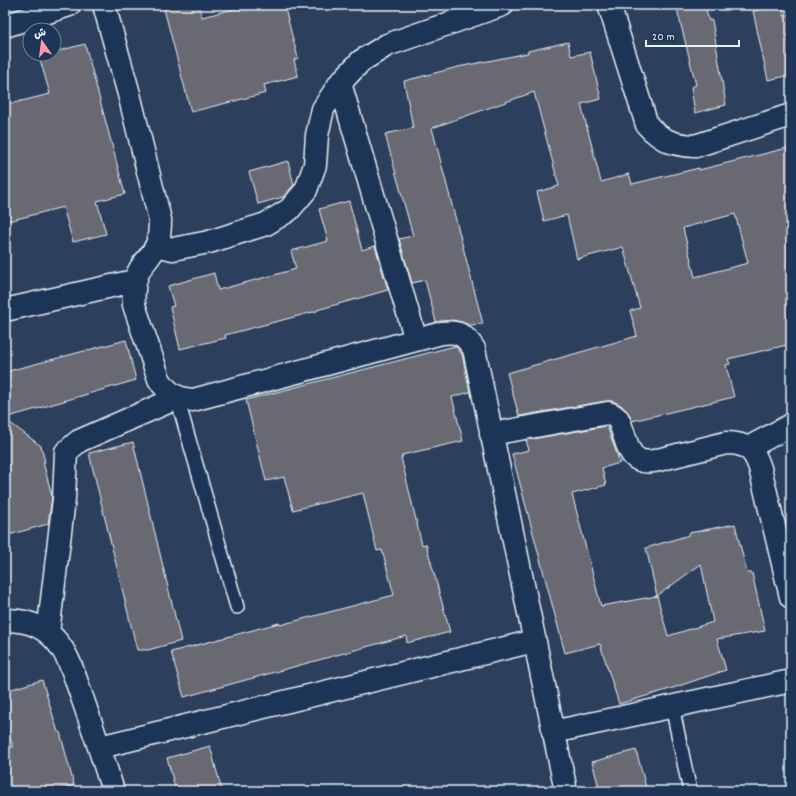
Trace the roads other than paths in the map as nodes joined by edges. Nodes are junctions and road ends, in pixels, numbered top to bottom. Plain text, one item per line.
1 (69, 5) edge
2 (104, 5) edge
3 (502, 5) edge
4 (609, 5) edge
5 (5, 26) edge
6 (340, 83) junction
7 (791, 115) edge
8 (157, 245) junction
9 (134, 281) junction
10 (5, 310) edge
11 (416, 340) junction
12 (177, 398) junction
13 (791, 425) edge
14 (491, 434) junction
15 (748, 448) junction
16 (791, 597) edge
17 (237, 607) dead end
18 (5, 620) edge
19 (48, 633) junction
20 (534, 641) junction
21 (791, 681) edge
22 (672, 706) junction
23 (553, 732) junction
24 (100, 746) junction
25 (113, 791) edge
26 (566, 791) edge
27 (690, 791) edge

1 - 5 street
2 - 8 street
3 - 6 street
4 - 7 street
6 - 8 street
6 - 11 street
8 - 9 street
9 - 10 street
9 - 12 street
11 - 12 street
11 - 14 street
12 - 17 lane
12 - 19 street
13 - 15 street
14 - 15 street
14 - 20 street
15 - 16 street
18 - 19 street
19 - 24 street
20 - 23 street
20 - 24 street
21 - 22 street
22 - 23 street
22 - 27 lane
23 - 26 street
24 - 25 street

